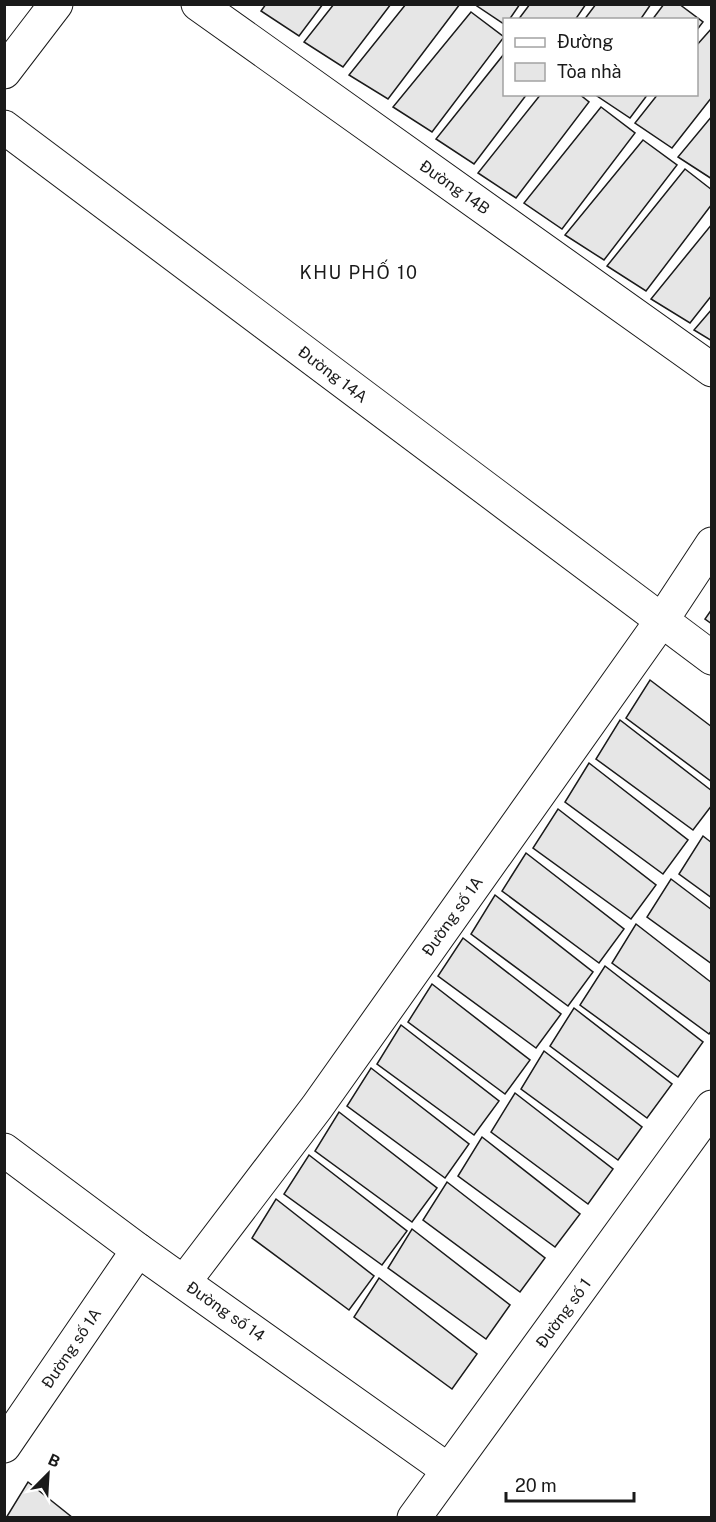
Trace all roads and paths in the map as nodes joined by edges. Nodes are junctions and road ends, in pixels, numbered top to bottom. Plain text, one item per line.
1 (56, 4) edge
2 (198, 4) edge
3 (4, 72) edge
4 (4, 127) edge
5 (711, 370) edge
6 (711, 544) edge
7 (662, 620) junction
8 (711, 658) edge
9 (711, 1107) edge
10 (4, 1150) edge
11 (138, 1250) junction
12 (184, 1282) junction
13 (4, 1446) edge
14 (448, 1470) junction
15 (414, 1518) edge

1 - 3 street
2 - 5 street, Đường 14B
4 - 7 street, Đường 14A
6 - 7 street, Đường số 1A
7 - 8 street, Đường 14A
7 - 12 street, Đường số 1A
9 - 14 street, Đường số 1
10 - 11 street, Đường số 14
11 - 12 street, Đường số 14
11 - 13 street, Đường số 1A
12 - 14 street, Đường số 14
14 - 15 street, Đường số 1

